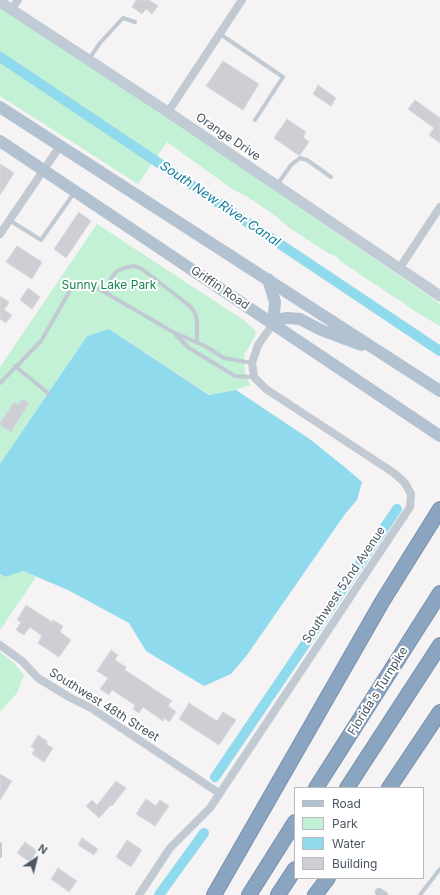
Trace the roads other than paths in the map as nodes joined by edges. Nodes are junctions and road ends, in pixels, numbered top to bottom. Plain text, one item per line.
1 (242, 0) edge
2 (0, 2) edge
3 (15, 5) edge
4 (135, 22) dead end
5 (220, 34) junction
6 (88, 59) junction
7 (0, 108) edge
8 (168, 112) junction
9 (255, 120) dead end
10 (0, 140) edge
11 (60, 146) junction
12 (44, 170) junction
13 (331, 177) dead end
14 (277, 185) junction
15 (75, 191) junction
16 (440, 207) edge
17 (9, 220) junction
18 (0, 234) edge
19 (400, 269) junction
20 (268, 279) junction
21 (107, 294) junction
22 (440, 296) edge
23 (273, 324) junction
24 (172, 332) junction
25 (197, 343) junction
26 (385, 355) junction
27 (252, 363) junction
28 (15, 366) junction
29 (254, 377) junction
30 (0, 383) edge
31 (440, 391) edge
32 (48, 393) dead end
33 (440, 436) edge
34 (440, 509) edge
35 (440, 593) edge
36 (0, 645) edge
37 (440, 645) edge
38 (440, 712) edge
39 (317, 787) edge
40 (348, 787) edge
41 (390, 787) edge
42 (219, 793) junction
43 (294, 824) edge
44 (0, 844) edge
45 (0, 856) edge
46 (440, 870) edge
47 (294, 871) edge
48 (327, 879) edge
49 (139, 895) edge
50 (214, 895) edge
51 (249, 895) edge
52 (278, 895) edge
53 (315, 895) edge
54 (420, 895) edge

1 - 5 street
2 - 3 street, Orange Drive
3 - 6 street, Orange Drive
4 - 6 lane
5 - 8 street
5 - 9 lane
6 - 8 street, Orange Drive
7 - 11 main road
8 - 14 street, Orange Drive
10 - 12 main road, Griffin Road
11 - 12 street
11 - 20 main road
12 - 15 main road, Griffin Road
12 - 17 street
13 - 14 lane
14 - 19 street, Orange Drive
15 - 17 lane
15 - 23 main road, Griffin Road
16 - 19 street
17 - 18 street
19 - 22 street, Orange Drive
20 - 23 main road
20 - 26 main road
21 - 24 lane
21 - 25 lane
21 - 28 lane
23 - 26 main road
23 - 27 street
23 - 33 main road, Griffin Road
24 - 25 lane
24 - 29 lane
25 - 27 lane
26 - 31 main road
27 - 29 street
28 - 30 lane
28 - 32 lane
29 - 42 street, Southwest 52nd Avenue
34 - 50 highway
35 - 39 highway, Florida's Turnpike
36 - 42 street, Southwest 48th Street
37 - 40 highway
38 - 41 highway
42 - 49 street, Southwest 52nd Avenue
43 - 51 highway
44 - 45 lane
46 - 54 lane
47 - 52 highway
48 - 53 highway

